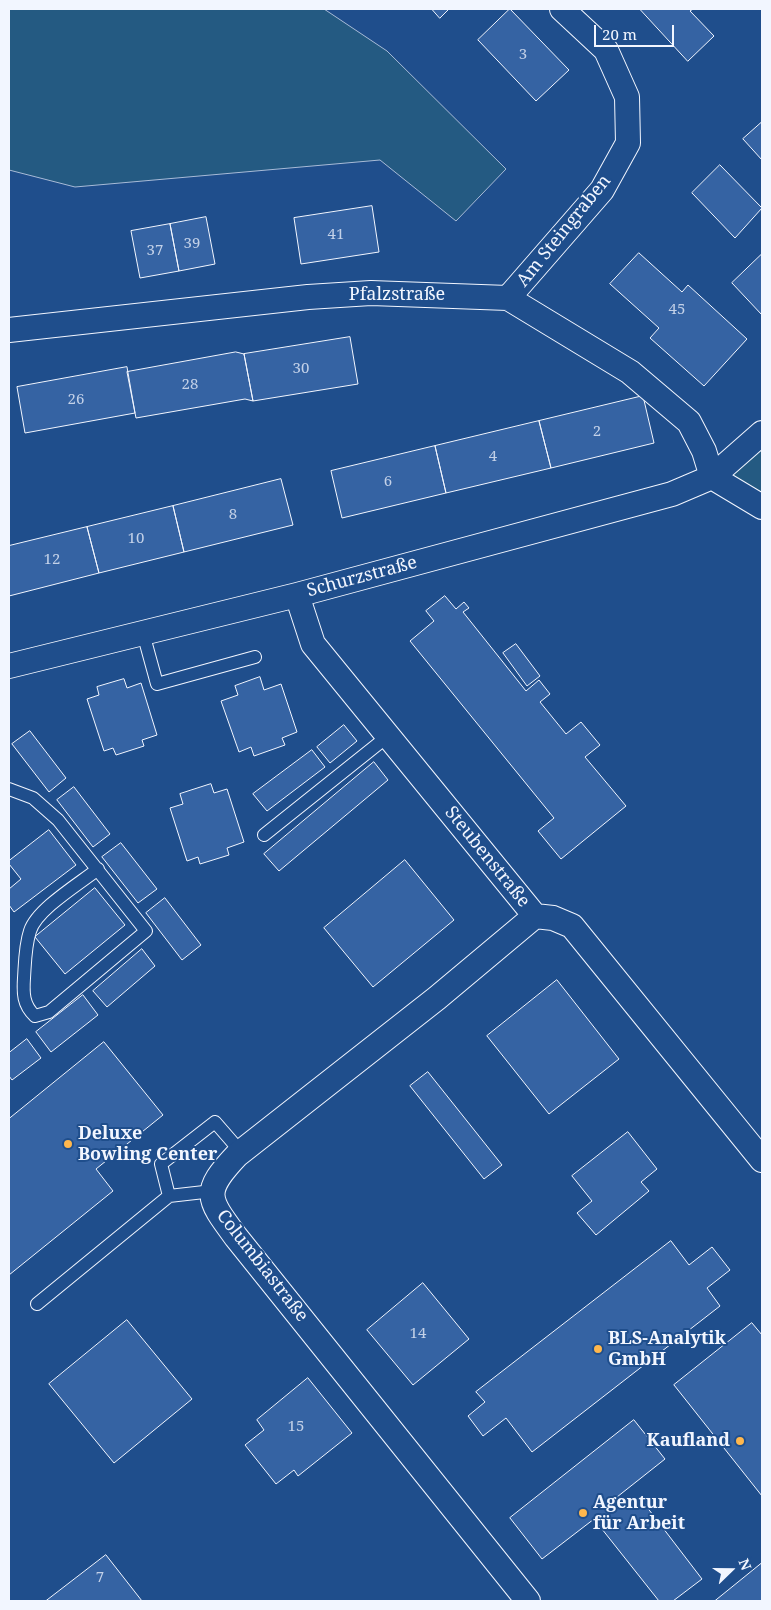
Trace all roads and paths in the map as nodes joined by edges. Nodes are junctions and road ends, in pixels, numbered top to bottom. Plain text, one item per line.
1 (562, 9) edge
2 (508, 298) junction
3 (9, 330) edge
4 (762, 433) edge
5 (712, 477) junction
6 (762, 507) edge
7 (297, 595) junction
8 (143, 633) junction
9 (255, 657) dead end
10 (9, 666) edge
11 (388, 736) junction
12 (9, 789) edge
13 (264, 835) dead end
14 (98, 869) junction
15 (535, 916) junction
16 (241, 1152) junction
17 (762, 1160) edge
18 (213, 1191) junction
19 (169, 1196) junction
20 (36, 1304) dead end
21 (528, 1601) edge

1 - 2 street, Am Steingraben
2 - 3 street, Pfalzstraße
2 - 5 street, Pfalzstraße
4 - 5 street, Schurzstraße
5 - 6 street
5 - 7 street, Schurzstraße
7 - 8 street, Schurzstraße
7 - 11 street, Steubenstraße
8 - 9 lane
8 - 10 street, Schurzstraße
11 - 13 lane
11 - 15 street, Steubenstraße
12 - 14 lane
14 - 14 lane
15 - 16 street, Columbiastraße
15 - 17 street, Steubenstraße
16 - 18 street, Columbiastraße
16 - 19 lane
18 - 19 lane
18 - 21 street, Columbiastraße
19 - 20 lane

